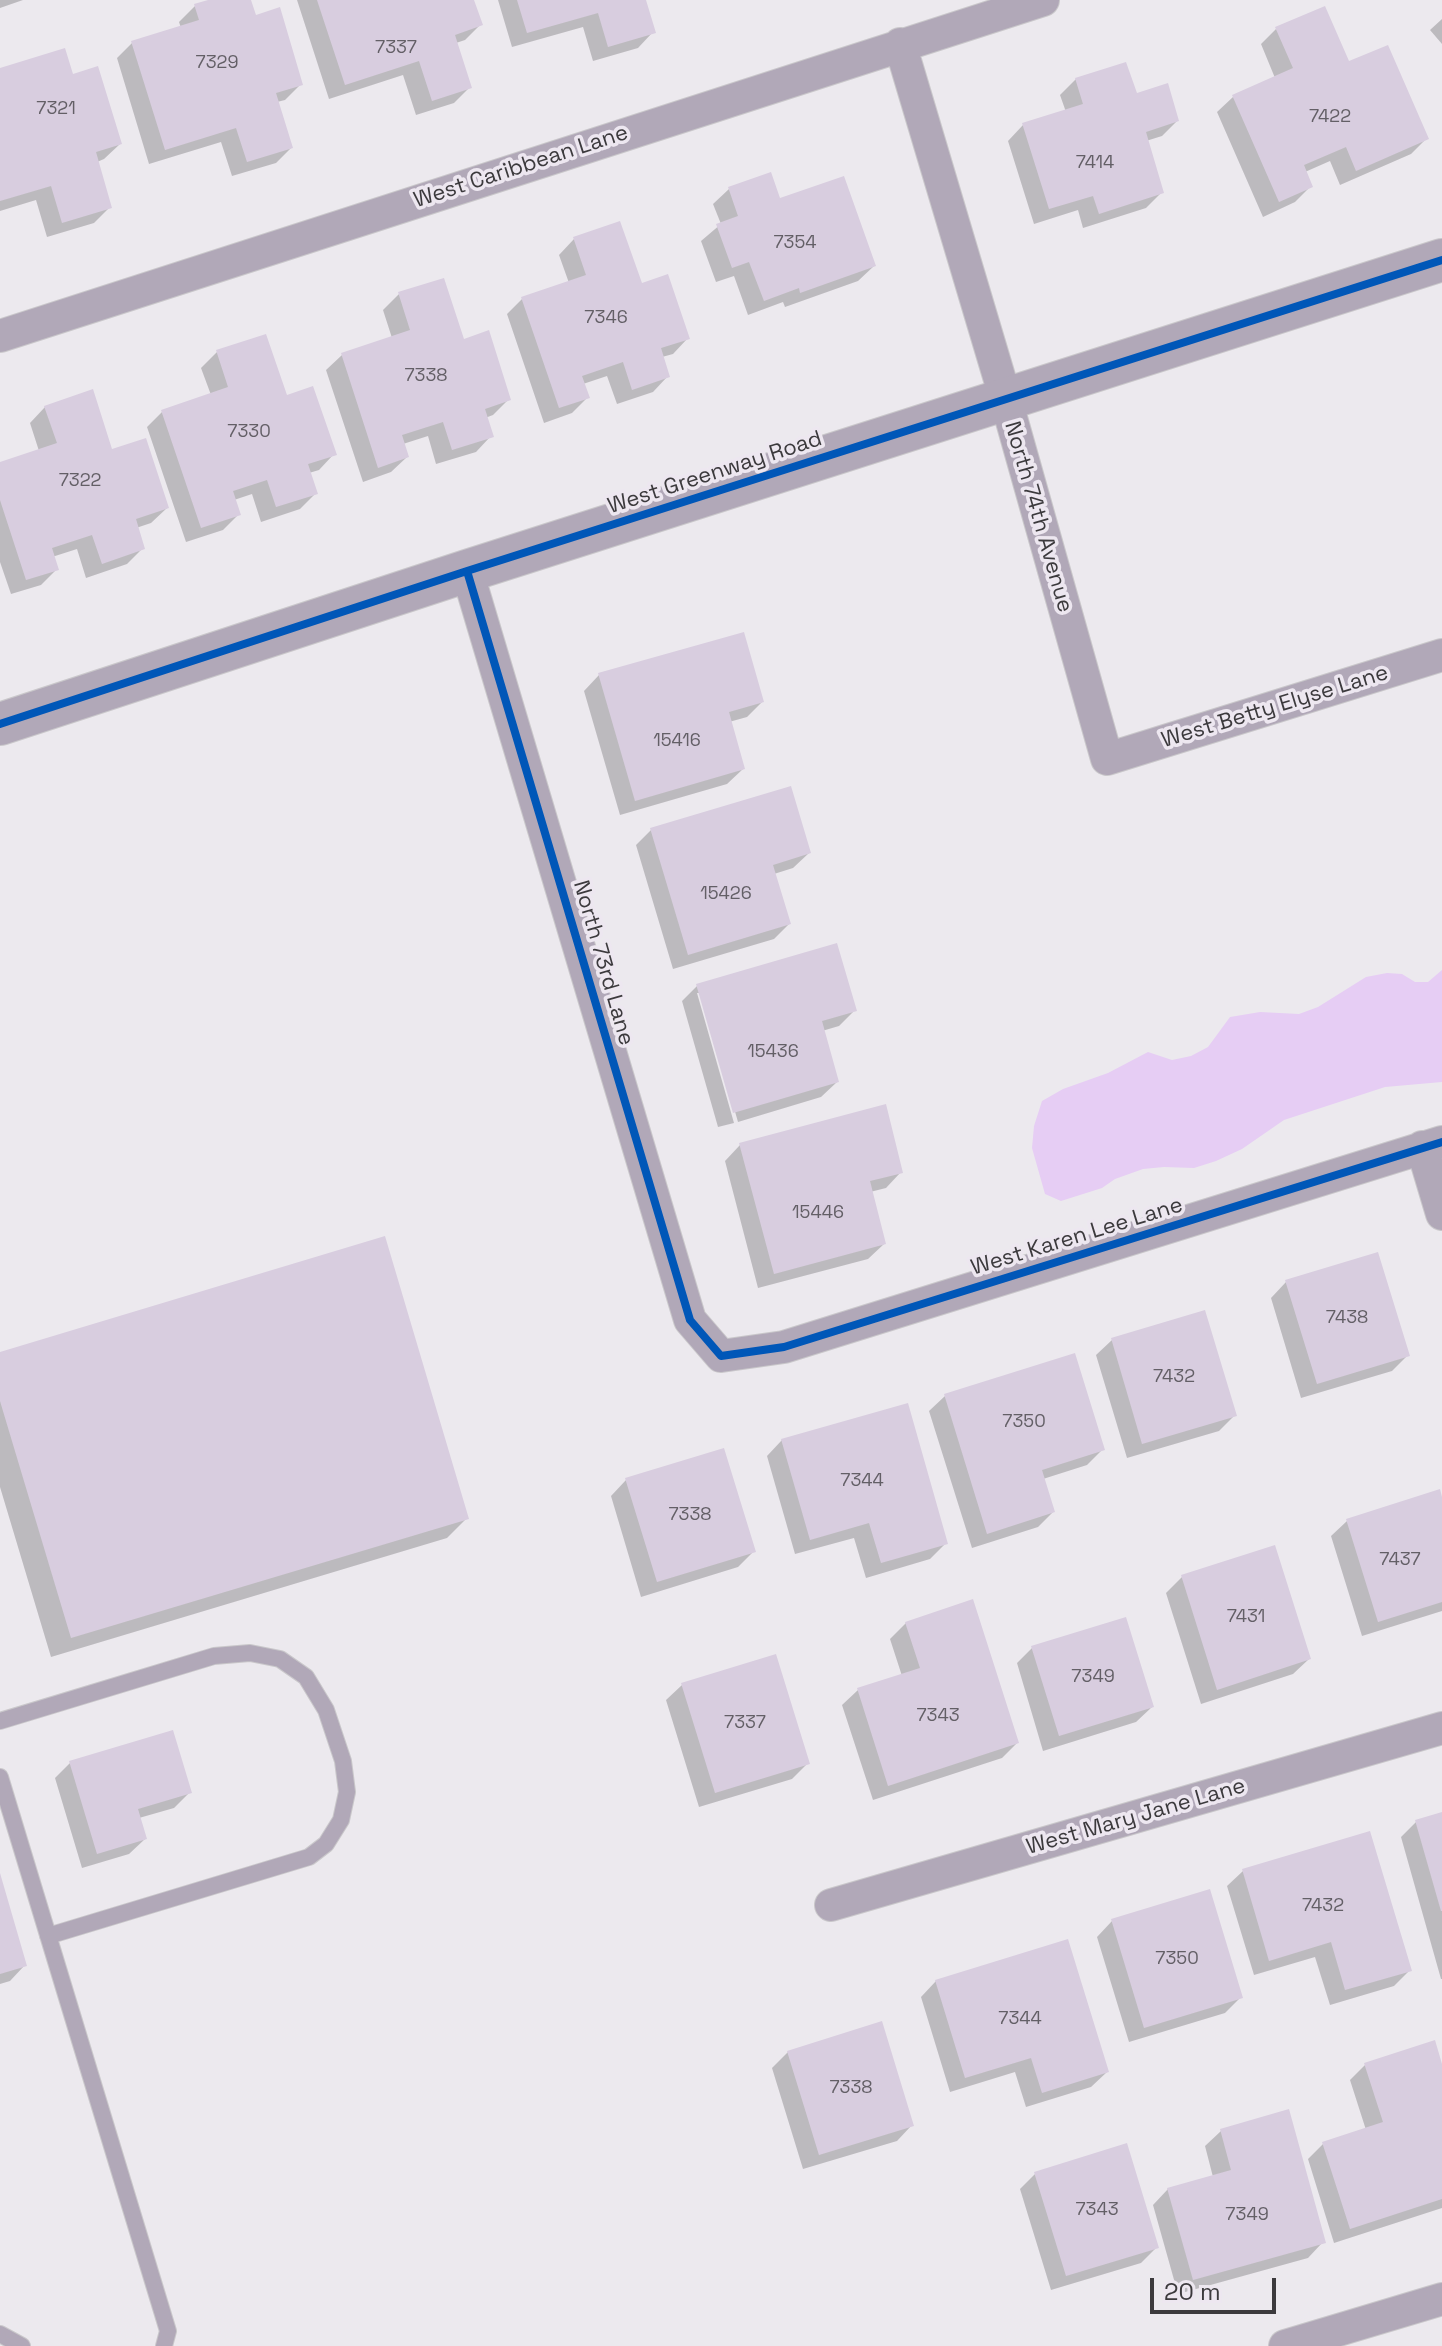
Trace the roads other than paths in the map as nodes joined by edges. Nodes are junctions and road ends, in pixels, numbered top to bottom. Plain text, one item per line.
1 (1043, 0) edge
2 (900, 44) junction
3 (1442, 260) edge
4 (0, 336) edge
5 (1006, 400) junction
6 (467, 571) junction
7 (1442, 655) edge
8 (0, 724) edge
9 (1107, 759) joint
10 (1432, 1144) edge
11 (1442, 1214) edge
12 (721, 1356) joint
13 (0, 1721) edge
14 (1442, 1728) edge
15 (0, 1777) edge
16 (831, 1905) dead end
17 (48, 1936) junction
18 (1442, 2299) edge
19 (0, 2334) edge
20 (22, 2346) edge
21 (164, 2346) edge
22 (1285, 2346) edge

1 - 2 street, West Caribbean Lane
2 - 4 street, West Caribbean Lane
2 - 5 street, North 74th Avenue
3 - 5 street, West Greenway Road
5 - 6 street, West Greenway Road
5 - 9 street, North 74th Avenue
6 - 8 street, West Greenway Road
6 - 12 street, North 73rd Lane
7 - 9 street, West Betty Elyse Lane
10 - 11 street
10 - 12 street, West Karen Lee Lane
13 - 17 lane
14 - 16 street, West Mary Jane Lane
15 - 17 lane
17 - 21 lane
18 - 22 street
19 - 20 lane

